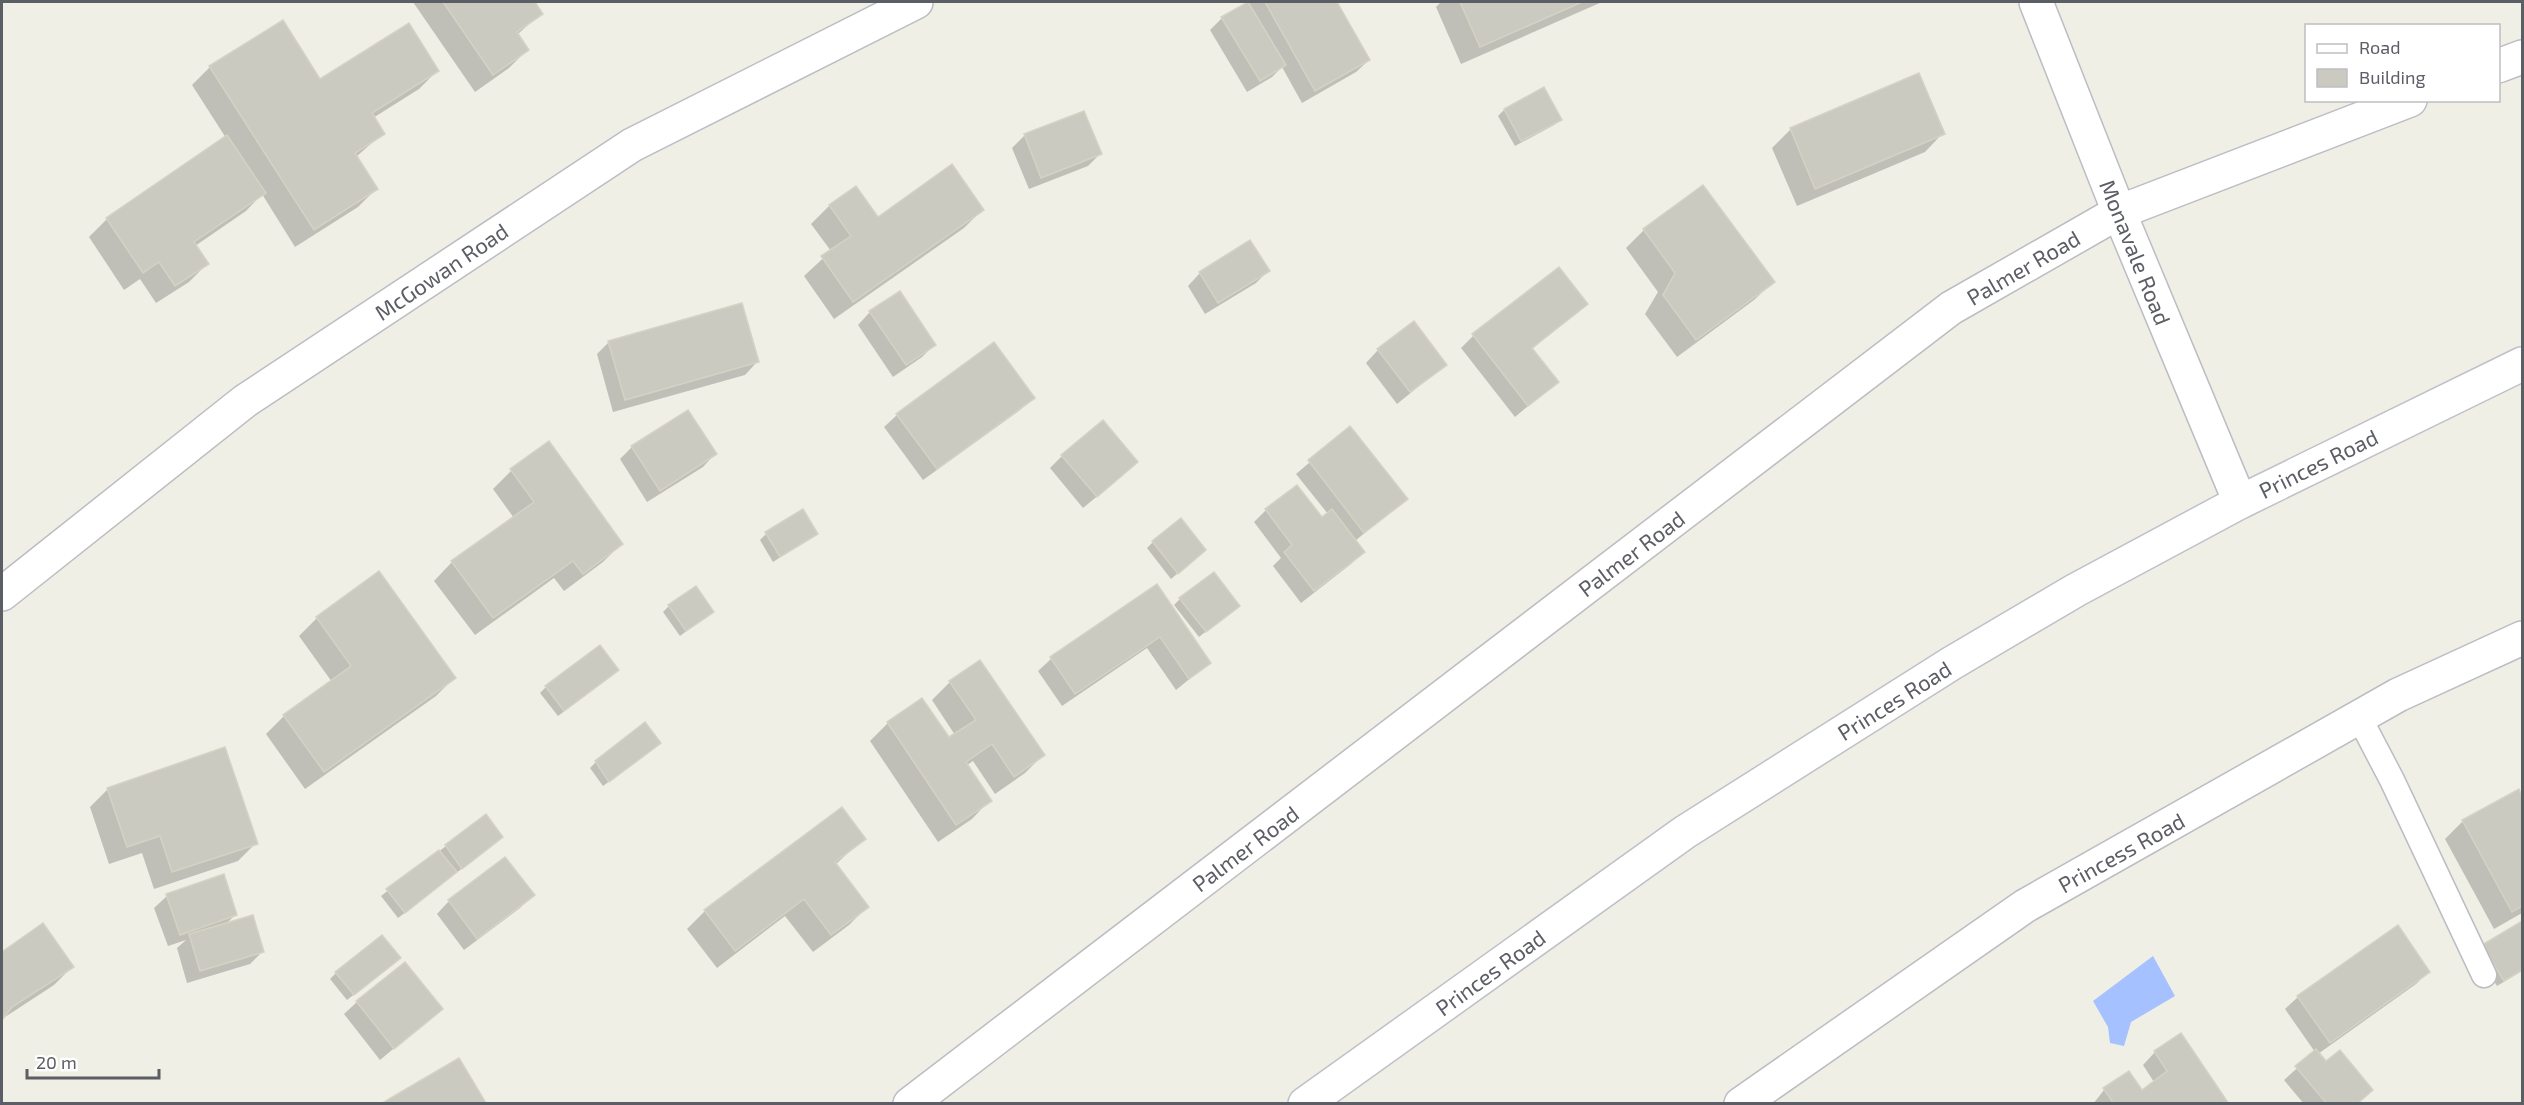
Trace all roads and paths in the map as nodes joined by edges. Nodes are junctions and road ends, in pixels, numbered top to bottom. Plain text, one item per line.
1 (916, 2) edge
2 (2036, 2) edge
3 (2523, 57) edge
4 (2500, 66) edge
5 (2405, 102) edge
6 (2119, 212) junction
7 (2523, 364) edge
8 (2240, 502) junction
9 (2, 594) edge
10 (2523, 638) edge
11 (2359, 717) junction
12 (2484, 975) dead end
13 (909, 1104) edge
14 (1305, 1104) edge
15 (1741, 1104) edge

1 - 9 street, McGowan Road
2 - 6 street, Monavale Road
3 - 4 street
5 - 6 street, Palmer Road
6 - 8 street, Monavale Road
6 - 13 street, Palmer Road
7 - 8 street, Princes Road
8 - 14 street, Princes Road
10 - 11 street, Princess Road
11 - 12 lane
11 - 15 street, Princess Road

